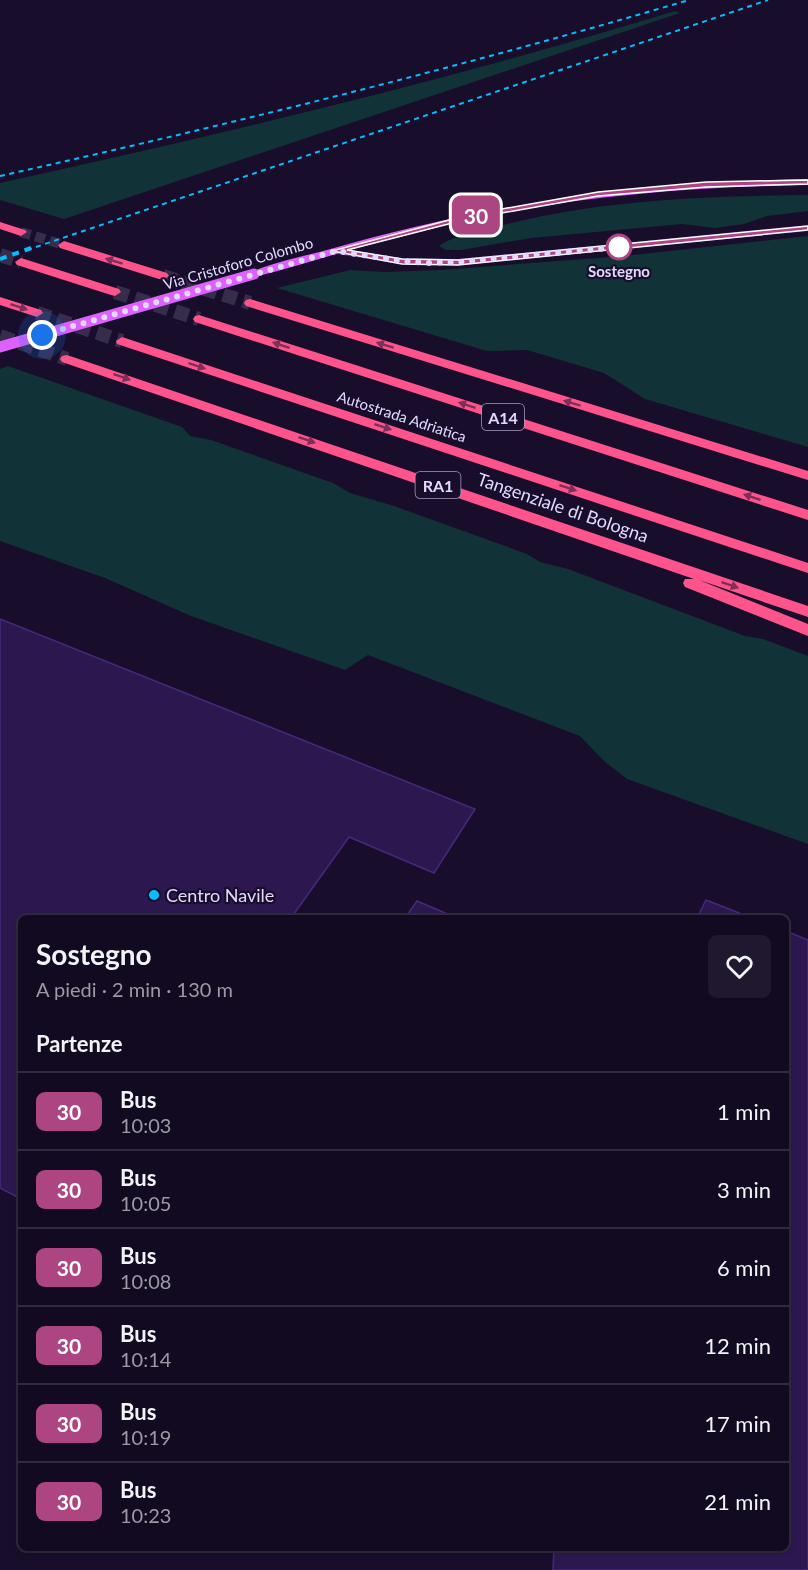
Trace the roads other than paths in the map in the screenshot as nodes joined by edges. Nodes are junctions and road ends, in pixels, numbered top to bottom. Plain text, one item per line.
1 (808, 182) edge
2 (0, 225) edge
3 (808, 228) edge
4 (21, 232) tunnel mouth
5 (64, 245) tunnel mouth
6 (336, 251) junction
7 (21, 262) tunnel mouth
8 (163, 276) tunnel mouth
9 (115, 292) tunnel mouth
10 (0, 301) edge
11 (250, 303) tunnel mouth
12 (38, 313) tunnel mouth
13 (199, 319) tunnel mouth
14 (122, 341) tunnel mouth
15 (0, 347) edge
16 (67, 359) tunnel mouth
17 (808, 474) edge
18 (486, 501) junction
19 (808, 515) edge
20 (808, 568) edge
21 (808, 612) edge
22 (808, 630) edge

1 - 6 main road, Via Cristoforo Colombo
2 - 4 highway
3 - 6 lane
8 -> 5 highway
6 - 15 main road, Via Cristoforo Colombo, bridge
7 - 9 highway
10 -> 12 highway
17 -> 11 highway
19 -> 13 highway, Autostrada Adriatica / A14
14 -> 20 highway, Autostrada Adriatica
16 -> 18 highway, Tangenziale di Bologna / RA1
18 -> 21 highway, Tangenziale di Bologna / RA1
18 - 22 highway

